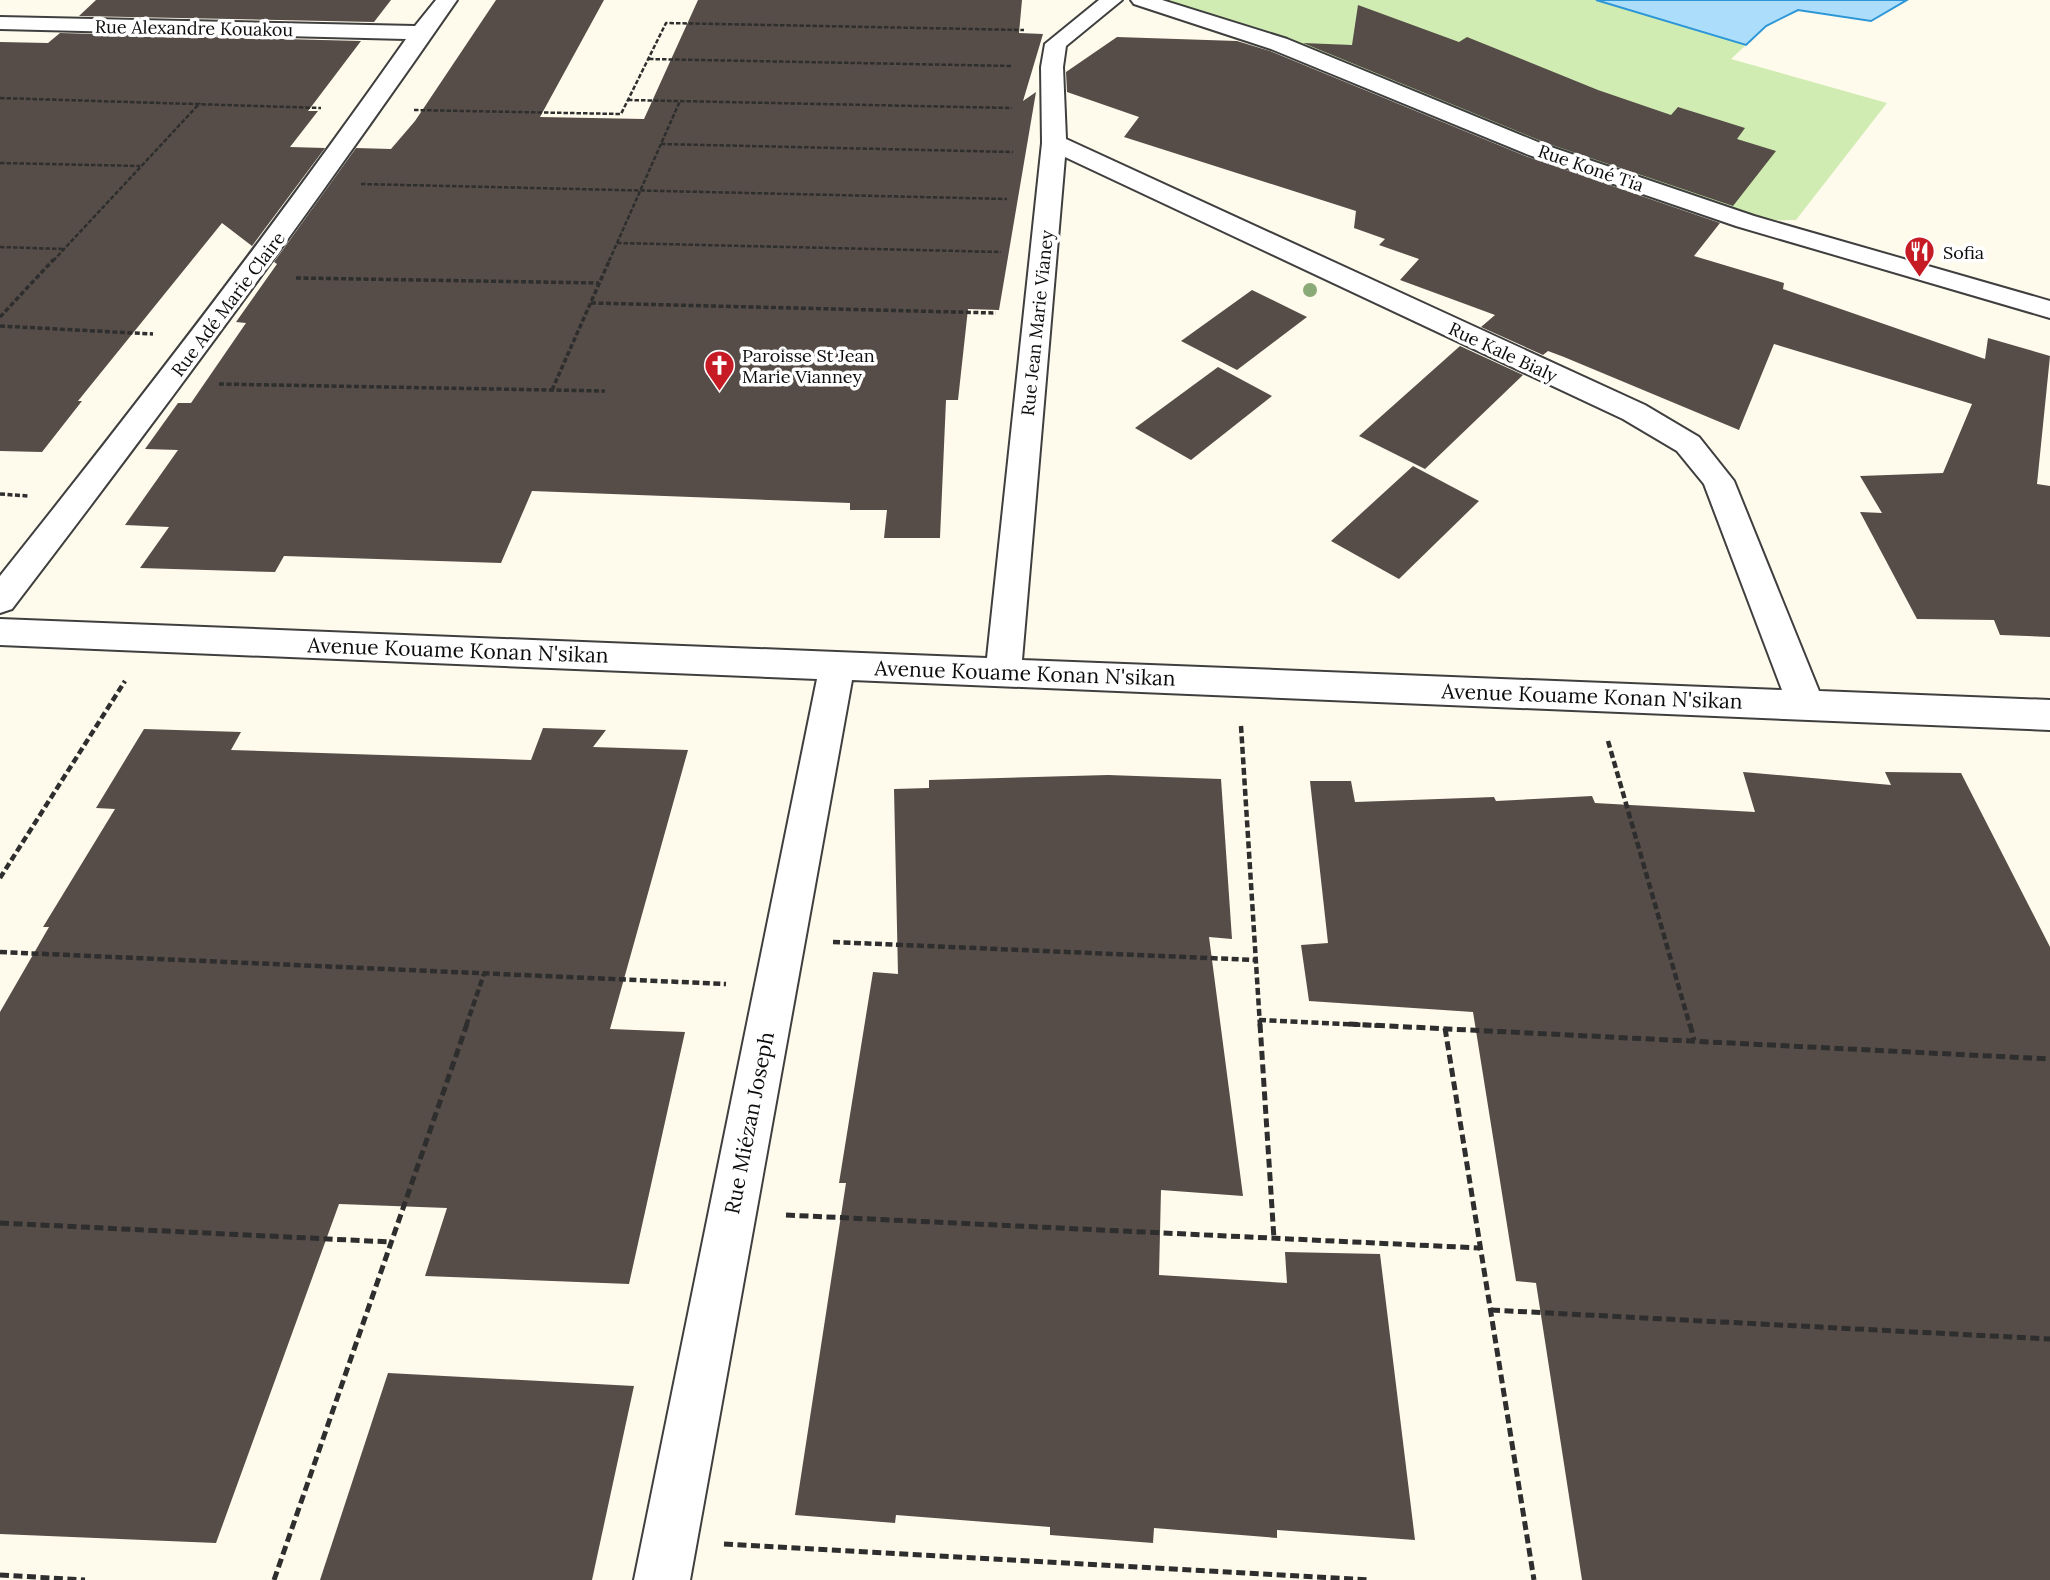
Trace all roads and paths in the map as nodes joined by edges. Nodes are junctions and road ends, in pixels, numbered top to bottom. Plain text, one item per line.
1 (447, 0) edge
2 (1112, 0) edge
3 (1142, 0) edge
4 (0, 23) edge
5 (1070, 31) junction
6 (421, 33) junction
7 (649, 59) junction
8 (1052, 67) junction
9 (0, 98) edge
10 (628, 100) junction
11 (680, 101) junction
12 (200, 103) junction
13 (368, 110) junction
14 (1053, 135) junction
15 (661, 144) junction
16 (0, 163) edge
17 (141, 167) junction
18 (318, 183) junction
19 (640, 191) junction
20 (1049, 200) junction
21 (617, 243) junction
22 (0, 247) edge
23 (64, 249) junction
24 (1044, 253) junction
25 (248, 277) junction
26 (599, 283) junction
27 (591, 303) junction
28 (2050, 310) edge
29 (1038, 314) junction
30 (0, 317) edge
31 (0, 326) edge
32 (204, 337) junction
33 (169, 383) junction
34 (552, 390) junction
35 (605, 391) dead end
36 (0, 600) edge
37 (0, 632) edge
38 (152, 638) junction
39 (837, 666) junction
40 (1003, 672) junction
41 (1238, 681) junction
42 (1595, 696) junction
43 (1806, 705) junction
44 (2050, 715) edge
45 (0, 878) edge
46 (783, 940) junction
47 (0, 952) edge
48 (1255, 960) junction
49 (484, 974) junction
50 (775, 986) junction
51 (1259, 1020) junction
52 (1445, 1028) junction
53 (1694, 1040) junction
54 (2050, 1059) edge
55 (732, 1212) junction
56 (0, 1223) edge
57 (1273, 1239) junction
58 (391, 1242) junction
59 (1480, 1248) junction
60 (1490, 1310) junction
61 (2050, 1339) edge
62 (665, 1560) edge
63 (0, 1575) edge
64 (85, 1580) edge
65 (274, 1580) edge
66 (1370, 1580) edge
67 (1534, 1580) edge

1 - 6 street, Rue Adé Marie Claire
2 - 5 street, Rue Jean Marie Vianey
3 - 28 street, Rue Koné Tia
4 - 6 street, Rue Alexandre Kouakou
5 - 7 path
5 - 8 street, Rue Jean Marie Vianey
6 - 13 street, Rue Adé Marie Claire
7 - 8 path
7 - 10 path
8 - 14 street, Rue Jean Marie Vianey
9 - 12 path
10 - 11 path
10 - 13 path
11 - 14 path
11 - 15 path
12 - 13 path
12 - 17 path
13 - 18 street, Rue Adé Marie Claire
14 - 15 path
14 - 20 street, Rue Jean Marie Vianey
14 - 43 street, Rue Kale Bialy
15 - 19 path
16 - 17 path
17 - 23 path
18 - 19 path
18 - 25 street, Rue Adé Marie Claire
19 - 20 path
19 - 21 path
20 - 24 street, Rue Jean Marie Vianey
21 - 24 path
21 - 26 path
22 - 23 path
23 - 30 path
24 - 29 street, Rue Jean Marie Vianey
25 - 26 path
25 - 32 street, Rue Adé Marie Claire
26 - 27 path
27 - 29 path
27 - 34 path
29 - 40 street, Rue Jean Marie Vianey
31 - 32 path
32 - 33 street, Rue Adé Marie Claire
33 - 34 path
33 - 36 street, Rue Adé Marie Claire
34 - 35 path
37 - 38 street, Avenue Kouame Konan N'sikan
38 - 39 street, Avenue Kouame Konan N'sikan
38 - 45 path
39 - 40 street, Avenue Kouame Konan N'sikan
39 - 46 street, Rue Miézan Joseph
40 - 41 street, Avenue Kouame Konan N'sikan
41 - 42 street, Avenue Kouame Konan N'sikan
41 - 48 path
42 - 43 street, Avenue Kouame Konan N'sikan
42 - 53 path
43 - 44 street, Avenue Kouame Konan N'sikan
46 - 48 path
46 - 50 street, Rue Miézan Joseph
47 - 49 path
48 - 51 path
49 - 50 path
49 - 58 path
50 - 55 street, Rue Miézan Joseph
51 - 52 path
51 - 57 path
52 - 53 path
52 - 59 path
53 - 54 path
55 - 57 path
55 - 62 street, Rue Miézan Joseph
56 - 58 path
57 - 59 path
58 - 65 path
59 - 60 path
60 - 61 path
60 - 67 path
62 - 66 path
63 - 64 path

